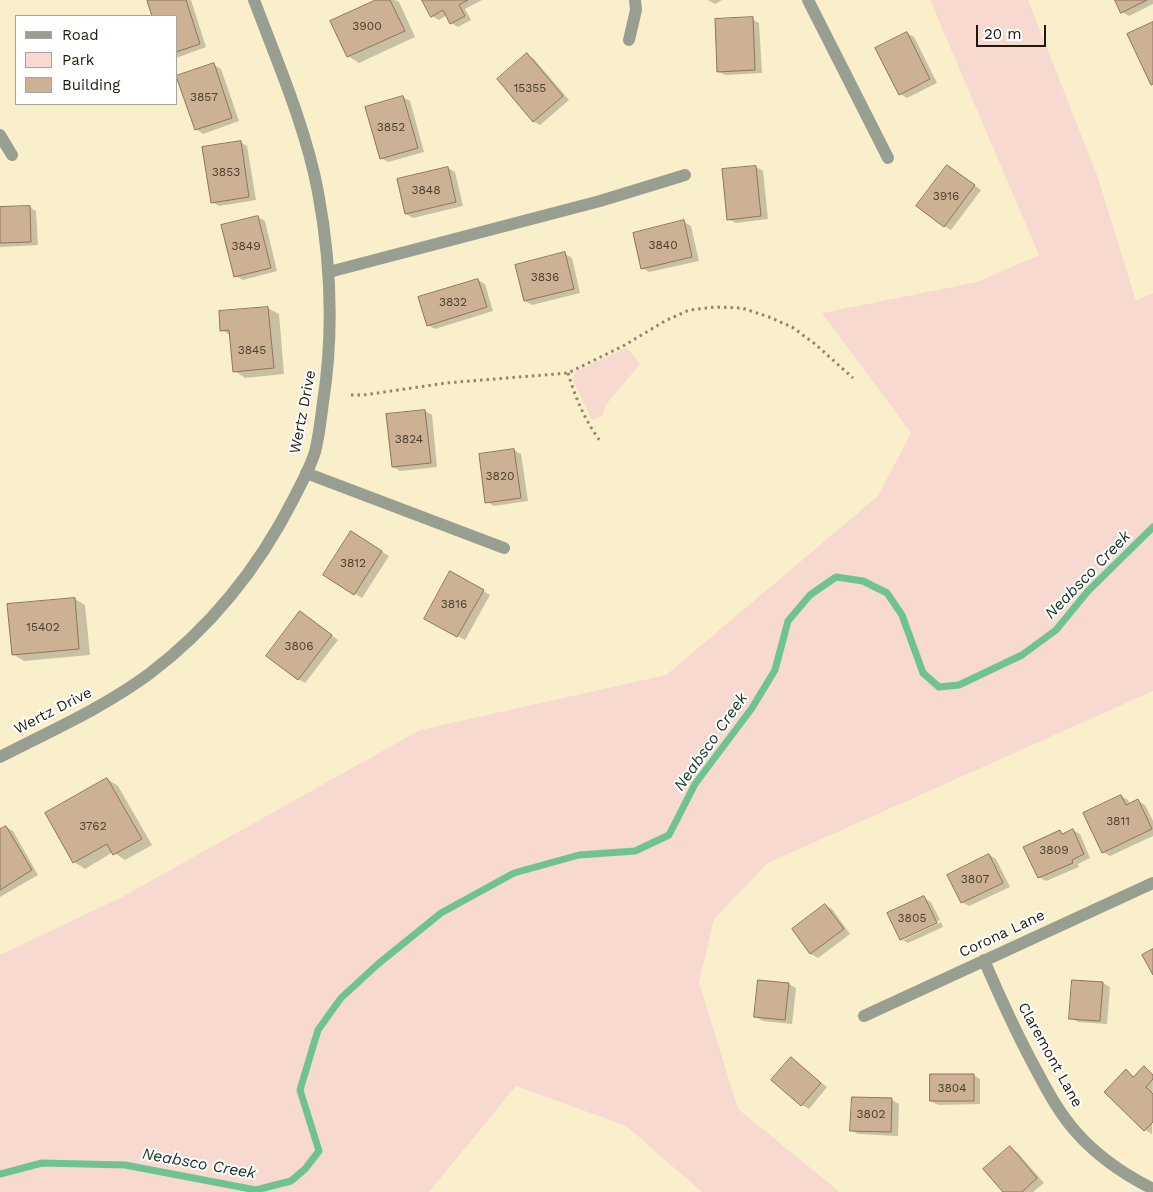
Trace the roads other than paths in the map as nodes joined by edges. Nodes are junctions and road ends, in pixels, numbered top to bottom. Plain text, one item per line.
1 (254, 0) edge
2 (635, 0) edge
3 (808, 0) edge
4 (629, 40) dead end
5 (0, 135) edge
6 (12, 155) dead end
7 (888, 158) dead end
8 (685, 176) dead end
9 (329, 272) junction
10 (306, 474) junction
11 (504, 548) dead end
12 (0, 757) edge
13 (1153, 883) edge
14 (984, 960) junction
15 (864, 1016) dead end
16 (1153, 1189) edge

1 - 9 street, Wertz Drive
2 - 4 street
3 - 7 street
5 - 6 street
8 - 9 street
9 - 10 street, Wertz Drive
10 - 11 street
10 - 12 street, Wertz Drive
13 - 14 street, Corona Lane
14 - 15 street, Corona Lane
14 - 16 street, Claremont Lane

